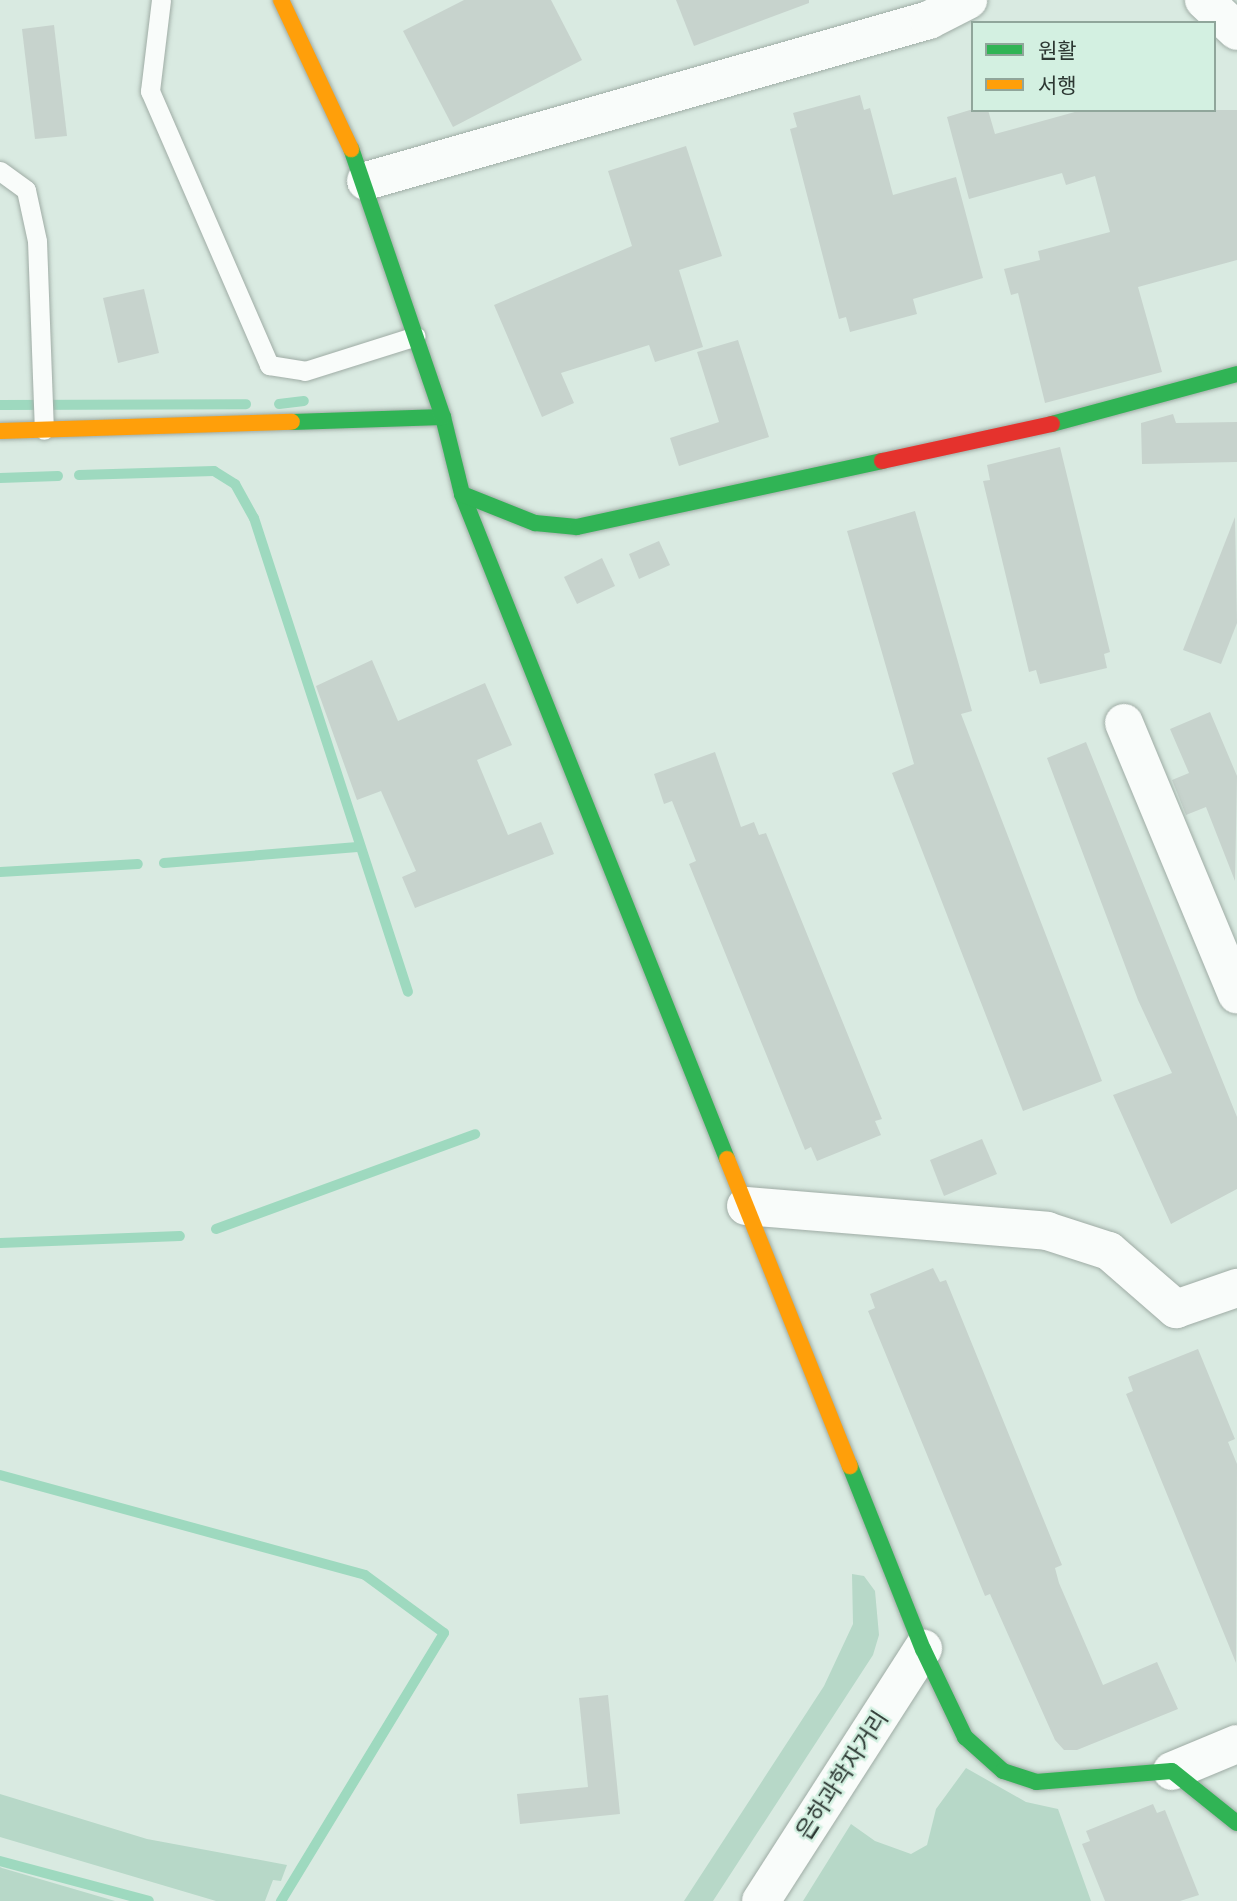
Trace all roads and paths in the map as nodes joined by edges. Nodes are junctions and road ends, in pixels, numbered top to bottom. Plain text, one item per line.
1 (160, 0) edge
2 (281, 0) edge
3 (968, 0) edge
4 (1205, 0) edge
5 (1237, 31) edge
6 (0, 171) edge
7 (366, 181) junction
8 (416, 337) junction
9 (1237, 374) edge
10 (43, 414) junction
11 (443, 417) junction
12 (0, 431) edge
13 (463, 494) junction
14 (1124, 723) dead end
15 (1237, 994) edge
16 (746, 1206) junction
17 (1237, 1288) edge
18 (923, 1649) junction
19 (1237, 1744) edge
20 (1172, 1771) junction
21 (1237, 1824) edge
22 (761, 1901) edge

1 - 8 lane
2 - 7 street
3 - 7 street
4 - 5 street
6 - 10 lane
7 - 8 street
8 - 11 street
9 - 13 street
10 - 11 street
10 - 12 street
11 - 13 street
13 - 16 street
14 - 15 street
16 - 17 street
16 - 18 street
18 - 20 street
18 - 22 street, 은하과학자거리
19 - 20 street
20 - 21 street

